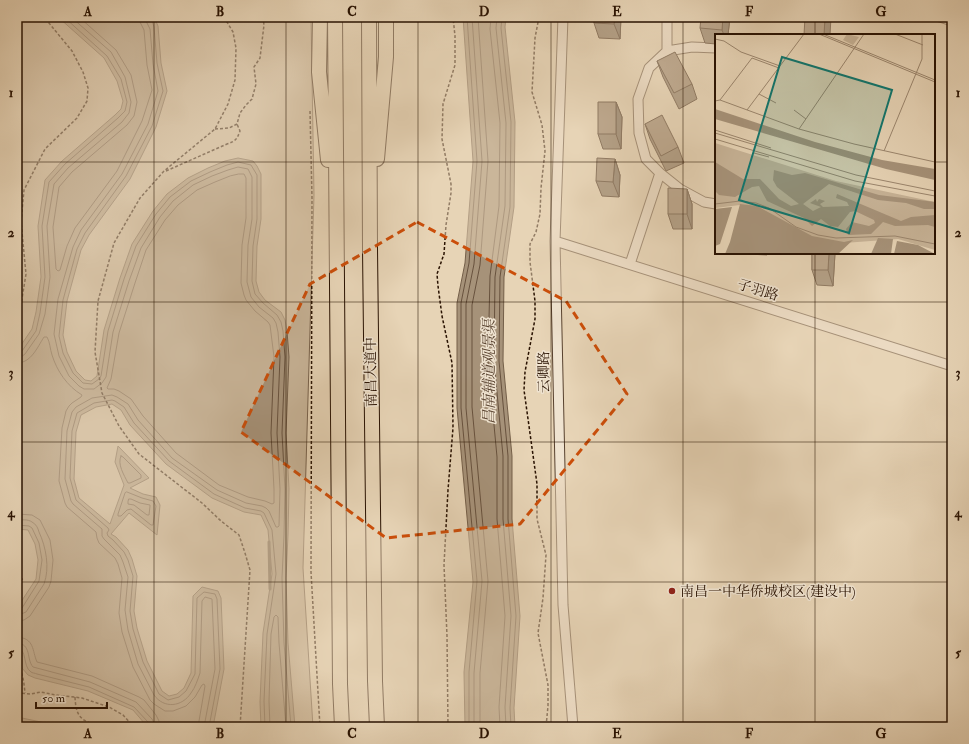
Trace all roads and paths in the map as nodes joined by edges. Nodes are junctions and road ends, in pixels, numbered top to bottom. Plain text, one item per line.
1 (44, 17) edge
2 (224, 17) edge
3 (263, 17) edge
4 (320, 17) edge
5 (335, 17) edge
6 (369, 17) edge
7 (386, 17) edge
8 (453, 17) edge
9 (540, 17) edge
10 (563, 17) edge
11 (667, 17) edge
12 (940, 17) edge
13 (952, 21) edge
14 (715, 48) edge
15 (667, 50) junction
16 (310, 112) dead end
17 (237, 124) junction
18 (215, 129) junction
19 (164, 172) junction
20 (660, 173) junction
21 (715, 204) edge
22 (337, 241) junction
23 (555, 241) junction
24 (370, 249) junction
25 (630, 264) junction
26 (17, 322) edge
27 (952, 366) edge
28 (23, 579) dead end
29 (17, 580) edge
30 (17, 664) edge
31 (17, 693) edge
32 (25, 693) junction
33 (75, 697) junction
34 (100, 727) edge
35 (134, 727) edge
36 (240, 727) edge
37 (320, 727) edge
38 (342, 727) edge
39 (377, 727) edge
40 (448, 727) edge
41 (546, 727) edge
42 (573, 727) edge

1 - 26 path
2 - 18 path
3 - 17 path
4 - 22 highway
5 - 22 highway
6 - 24 highway, 南昌大道中
7 - 24 highway
8 - 40 path
9 - 41 path
10 - 23 street, 云卿路
11 - 15 street
12 - 13 street
14 - 15 street
15 - 20 street
16 - 37 path
17 - 18 path
17 - 19 path
18 - 19 path
19 - 36 path
20 - 21 street
20 - 25 street
22 - 38 highway
23 - 25 street, 子羽路
23 - 42 street, 云卿路
24 - 39 highway, 南昌大道中
25 - 27 street, 子羽路
28 - 29 path
30 - 32 path
31 - 32 path
32 - 33 path
33 - 34 path
33 - 35 path

